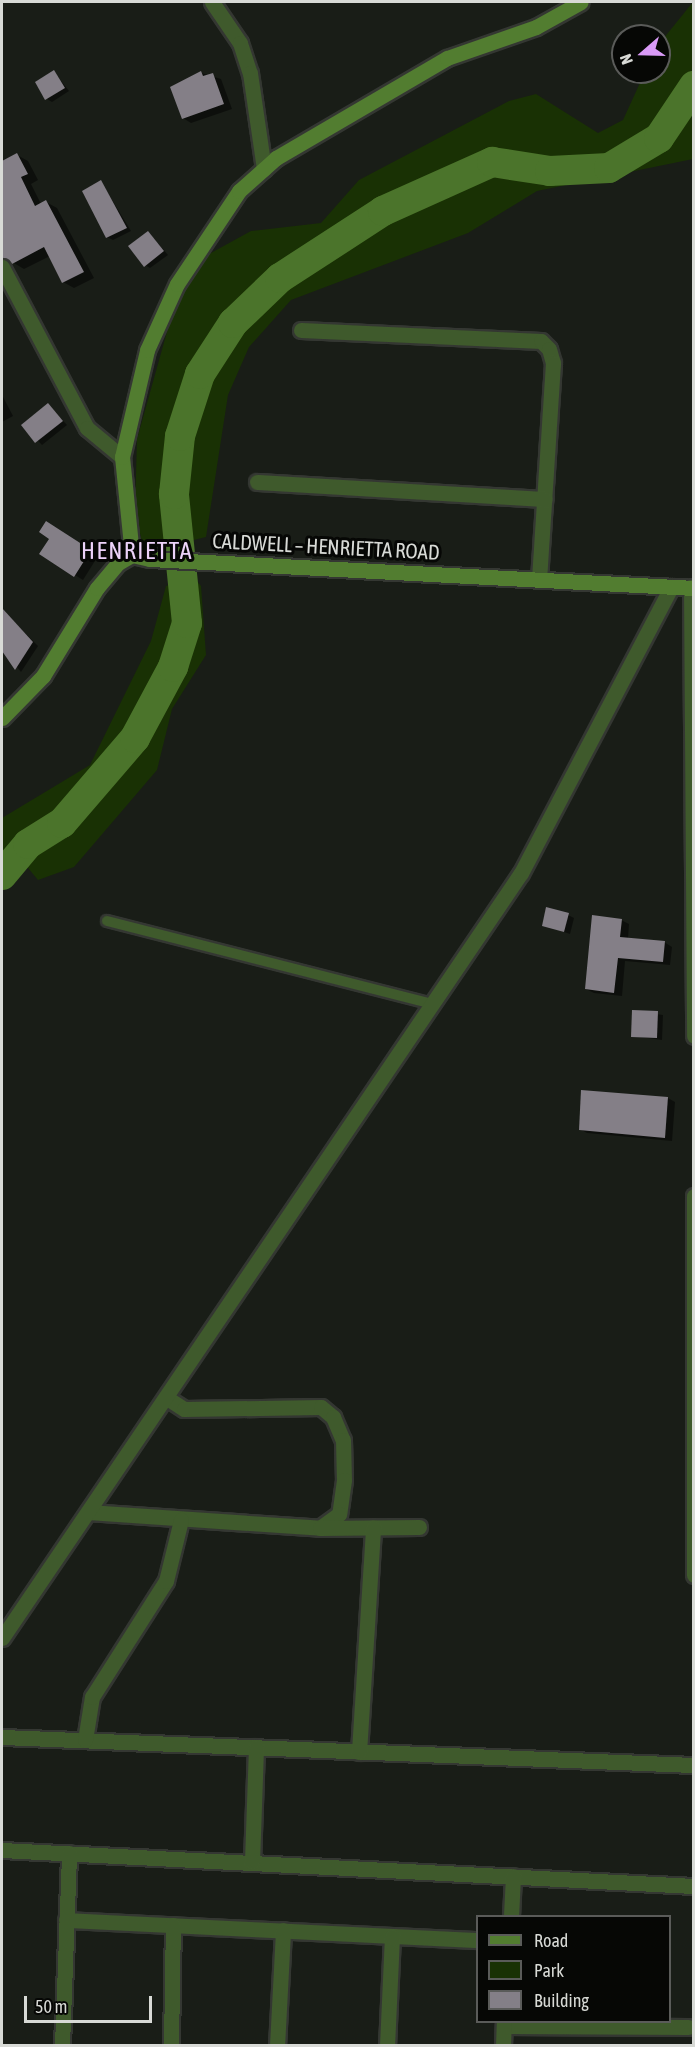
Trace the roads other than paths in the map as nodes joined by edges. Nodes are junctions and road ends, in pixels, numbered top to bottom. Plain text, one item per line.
1 (212, 2) edge
2 (581, 2) edge
3 (264, 169) junction
4 (2, 267) edge
5 (301, 330) dead end
6 (122, 457) junction
7 (257, 482) dead end
8 (544, 499) junction
9 (132, 555) junction
10 (540, 578) junction
11 (692, 587) edge
12 (671, 588) junction
13 (3, 711) edge
14 (107, 921) dead end
15 (433, 1004) junction
16 (693, 1036) edge
17 (693, 1196) edge
18 (167, 1398) junction
19 (693, 1402) edge
20 (88, 1512) junction
21 (181, 1520) junction
22 (373, 1527) junction
23 (419, 1527) dead end
24 (320, 1528) junction
25 (693, 1575) edge
26 (2, 1638) edge
27 (2, 1737) edge
28 (86, 1740) junction
29 (256, 1747) junction
30 (359, 1752) junction
31 (693, 1765) edge
32 (2, 1850) edge
33 (69, 1853) junction
34 (252, 1862) junction
35 (513, 1876) junction
36 (693, 1886) edge
37 (511, 1915) edge
38 (66, 1920) junction
39 (173, 1925) junction
40 (283, 1930) junction
41 (392, 1936) junction
42 (476, 1940) edge
43 (504, 2024) edge
44 (688, 2027) dead end
45 (62, 2046) edge
46 (171, 2046) edge
47 (277, 2046) edge
48 (387, 2046) edge
49 (503, 2046) edge

1 - 3 street
2 - 3 street
3 - 6 street
4 - 6 street
5 - 8 street
6 - 9 street
7 - 8 street
8 - 10 street
9 - 10 street, CALDWELL – HENRIETTA ROAD
9 - 13 street
10 - 12 street, CALDWELL – HENRIETTA ROAD
11 - 12 street, CALDWELL – HENRIETTA ROAD
11 - 16 street
12 - 15 street
14 - 15 lane
15 - 18 street
17 - 19 street
18 - 20 street
18 - 24 street
19 - 25 street
20 - 21 street
20 - 26 street
21 - 24 street
21 - 28 street
22 - 23 street
22 - 24 street
22 - 30 street
27 - 28 street
28 - 29 street
29 - 30 street
29 - 34 street
30 - 31 street
32 - 33 street
33 - 34 street
33 - 38 street
34 - 35 street
35 - 36 street
35 - 37 street
38 - 39 street
38 - 45 street
39 - 40 street
39 - 46 street
40 - 41 street
40 - 47 street
41 - 42 street
41 - 48 street
43 - 44 street
43 - 49 street

